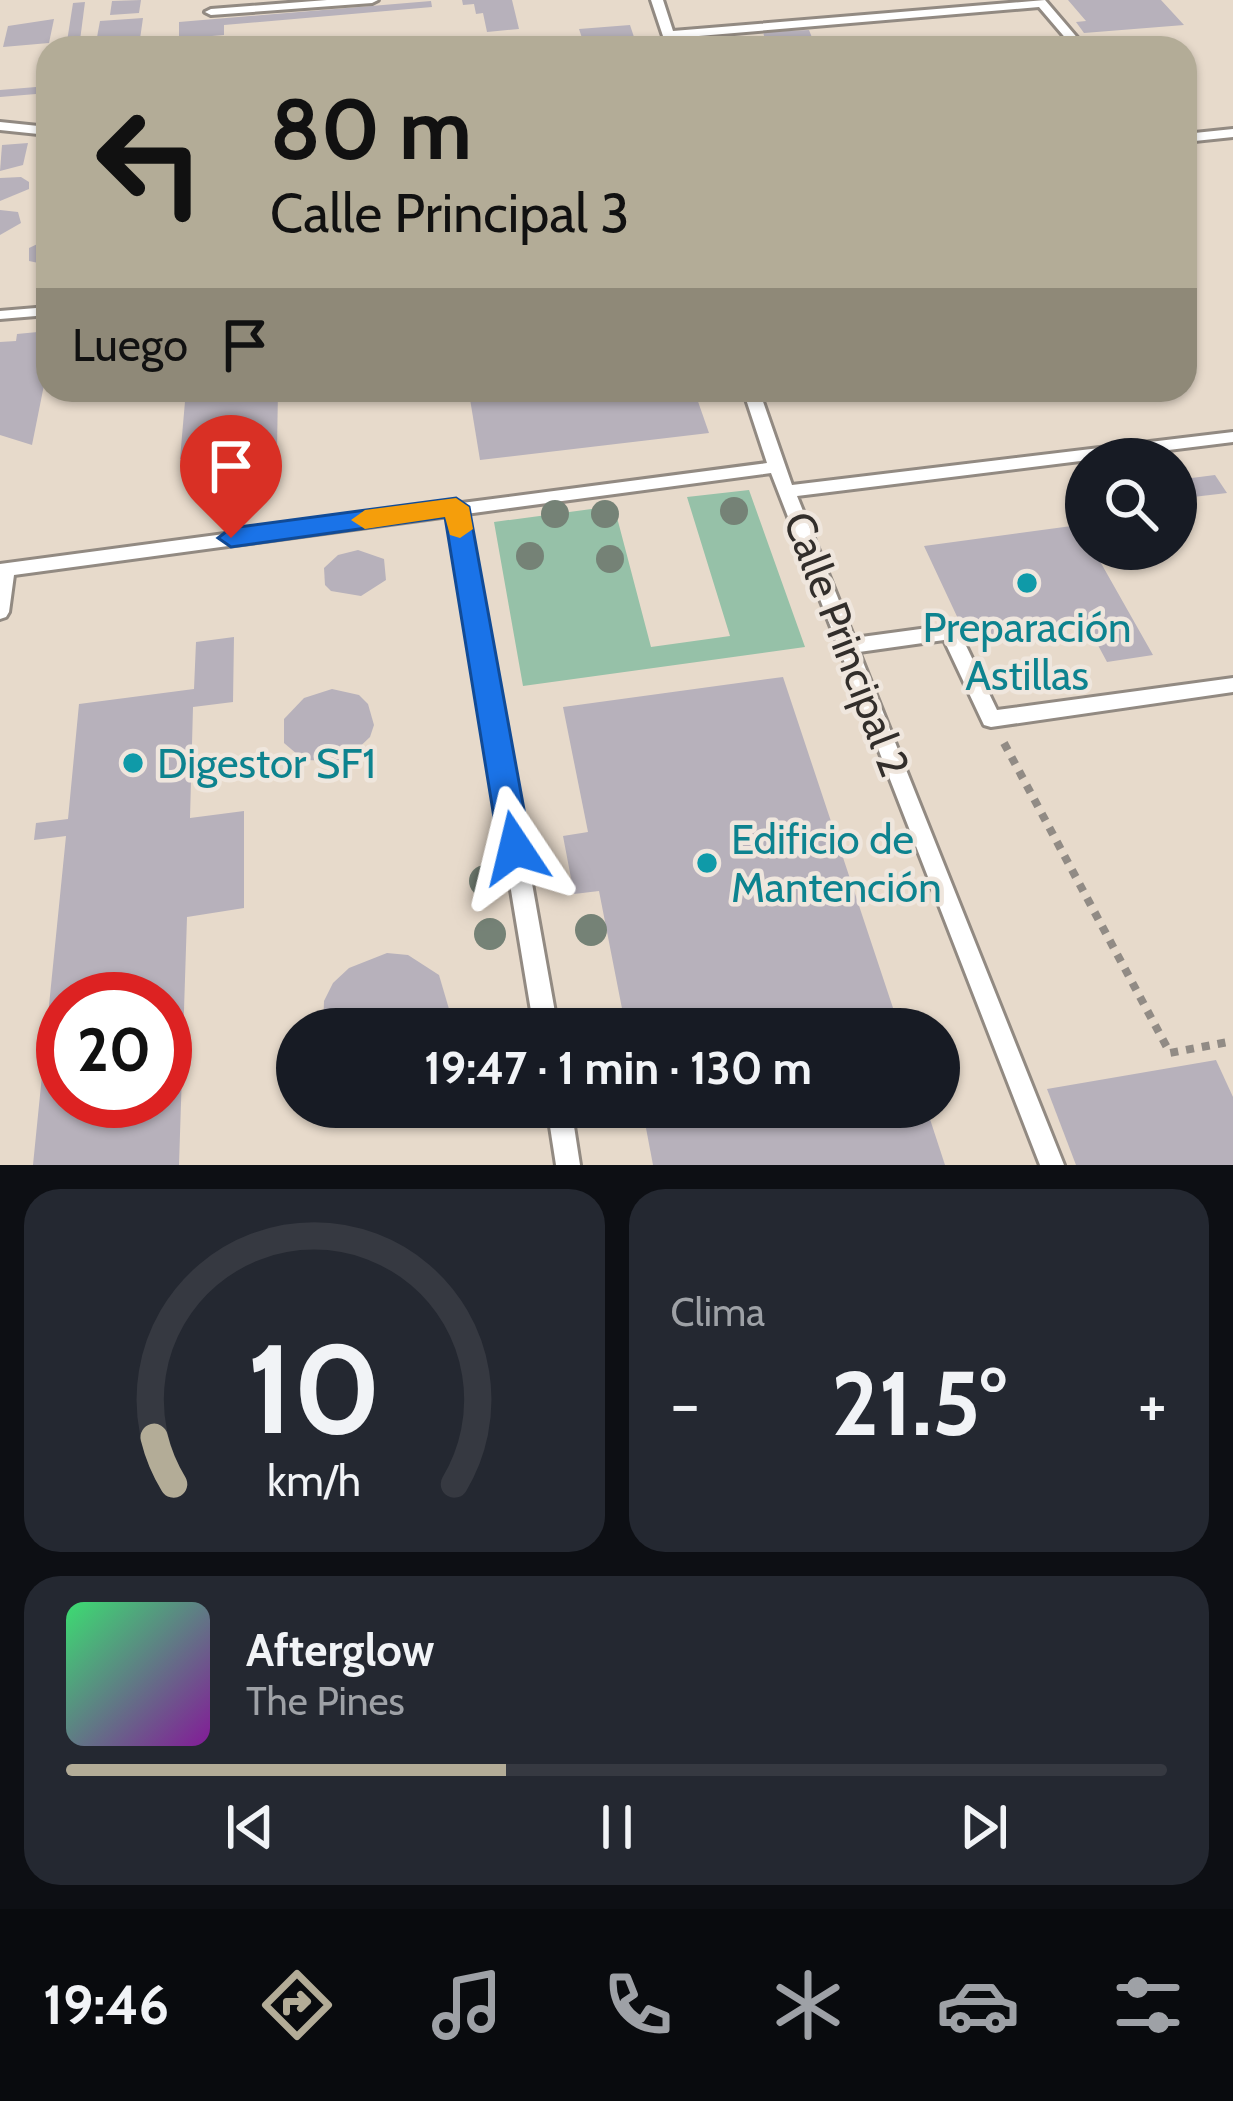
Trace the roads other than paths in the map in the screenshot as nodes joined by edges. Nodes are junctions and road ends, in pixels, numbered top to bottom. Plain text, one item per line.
1 (372, 0) edge
2 (657, 0) edge
3 (1040, 1) edge
4 (211, 12) dead end
5 (669, 36) edge
6 (725, 36) edge
7 (1070, 36) edge
8 (0, 126) edge
9 (36, 130) edge
10 (1233, 134) edge
11 (1197, 137) edge
12 (36, 312) edge
13 (0, 315) edge
14 (756, 402) edge
15 (1233, 437) edge
16 (777, 467) junction
17 (787, 491) junction
18 (456, 507) junction
19 (3, 569) edge
20 (0, 612) edge
21 (848, 646) junction
22 (1233, 685) edge
23 (542, 1008) edge
24 (562, 1128) edge
25 (568, 1165) edge
26 (1052, 1165) edge

1 - 4 lane
2 - 5 lane
3 - 6 lane
3 - 7 lane
8 - 9 lane
10 - 11 lane
12 - 13 lane
14 - 16 lane, Calle Principal 2
15 - 17 lane
16 - 17 lane, Calle Principal 2
16 - 18 lane
17 - 21 lane, Calle Principal 2
18 - 19 lane
18 - 23 lane
19 - 20 lane
21 - 22 lane
21 - 26 lane, Calle Principal 2
24 - 25 lane

